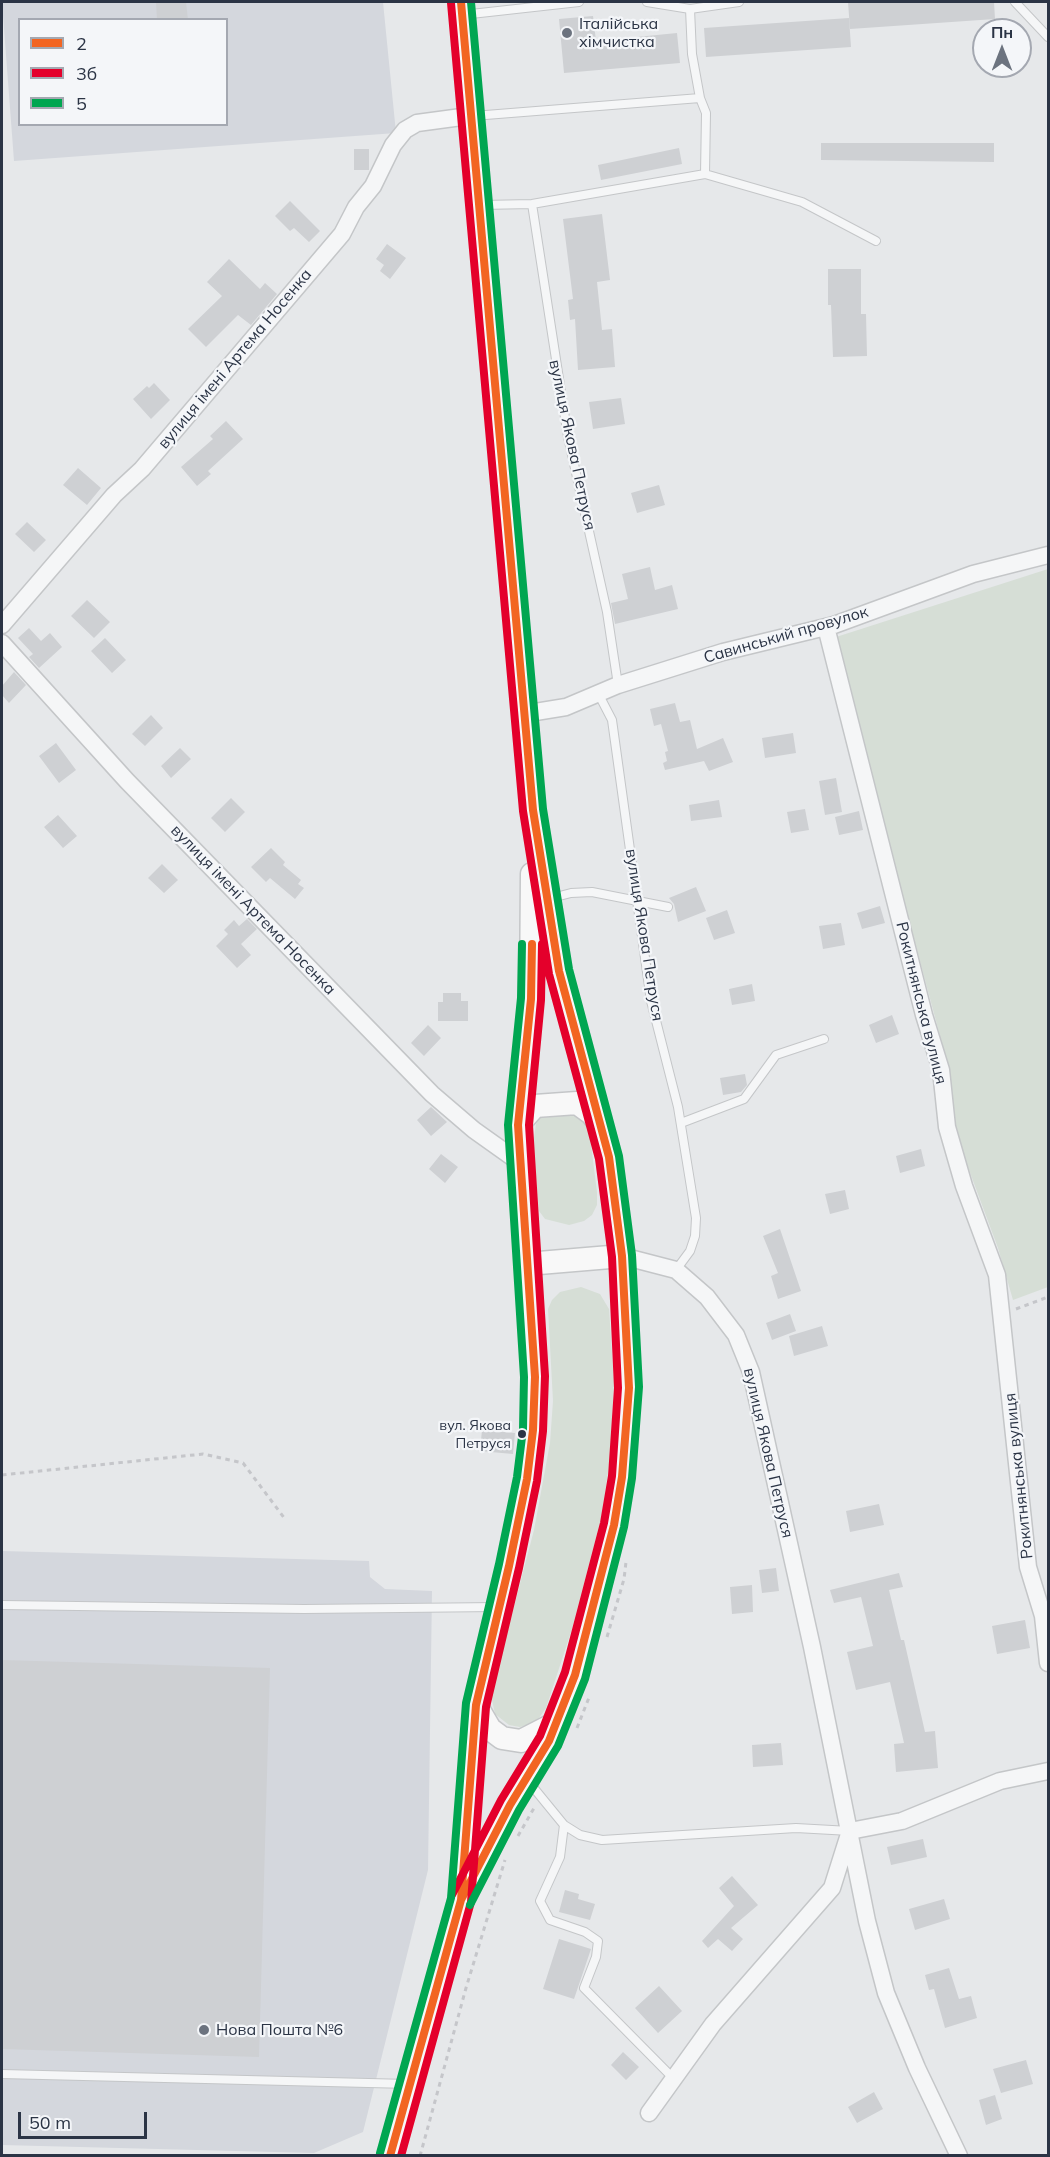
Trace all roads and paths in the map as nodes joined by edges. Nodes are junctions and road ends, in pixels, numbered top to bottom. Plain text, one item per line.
1 (579, 2) edge
2 (647, 2) edge
3 (739, 2) edge
4 (1015, 2) edge
5 (461, 8) edge
6 (690, 9) junction
7 (1048, 37) edge
8 (700, 98) junction
9 (470, 116) junction
10 (705, 174) junction
11 (532, 204) junction
12 (478, 205) junction
13 (876, 241) dead end
14 (1048, 555) edge
15 (2, 625) edge
16 (826, 627) junction
17 (2, 643) edge
18 (618, 685) junction
19 (599, 695) junction
20 (523, 714) junction
21 (533, 810) junction
22 (547, 900) junction
23 (637, 901) junction
24 (668, 907) dead end
25 (824, 1039) dead end
26 (681, 1123) junction
27 (518, 1125) junction
28 (604, 1130) junction
29 (519, 1162) junction
30 (622, 1256) junction
31 (526, 1264) junction
32 (675, 1270) junction
33 (1048, 1297) edge
34 (1002, 1314) junction
35 (2, 1475) edge
36 (285, 1519) dead end
37 (2, 1605) edge
38 (498, 1607) junction
39 (1048, 1662) edge
40 (476, 1705) junction
41 (558, 1722) junction
42 (1048, 1771) edge
43 (527, 1779) junction
44 (564, 1825) junction
45 (850, 1831) junction
46 (461, 1900) junction
47 (2, 2074) edge
48 (674, 2079) junction
49 (410, 2084) junction
50 (649, 2114) dead end
51 (390, 2156) edge
52 (959, 2156) edge

1 - 5 lane
2 - 6 lane
3 - 6 lane
4 - 7 lane
5 - 9 street
6 - 8 lane
8 - 9 lane
8 - 10 lane
9 - 12 street
9 - 15 street, вулиця імені Артема Носенка
10 - 11 lane
10 - 13 lane
11 - 12 lane
11 - 18 lane, вулиця Якова Петруся
12 - 20 street
14 - 16 street, Савинський провулок
16 - 18 street, Савинський провулок
16 - 34 street, Рокитнянська вулиця
17 - 29 street, вулиця імені Артема Носенка
18 - 19 street, Савинський провулок
19 - 20 street, Савинський провулок
19 - 23 lane, вулиця Якова Петруся
20 - 21 street
21 - 22 street
21 - 27 street
22 - 23 lane
22 - 28 street
23 - 24 lane
23 - 26 lane, вулиця Якова Петруся
25 - 26 lane
26 - 32 lane, вулиця Якова Петруся
27 - 28 street
27 - 29 street
28 - 30 street
29 - 31 street
30 - 31 street
30 - 32 street
30 - 41 street
31 - 38 street
32 - 45 street, вулиця Якова Петруся
33 - 34 path
34 - 39 street, Рокитнянська вулиця
35 - 36 path
37 - 38 lane
38 - 40 street
40 - 41 street
40 - 46 street
41 - 43 street
42 - 45 street
43 - 44 lane
43 - 46 street
44 - 45 lane
44 - 48 lane
45 - 48 street
45 - 52 street, вулиця Якова Петруся
46 - 49 street
47 - 49 lane
48 - 50 street
49 - 51 street

